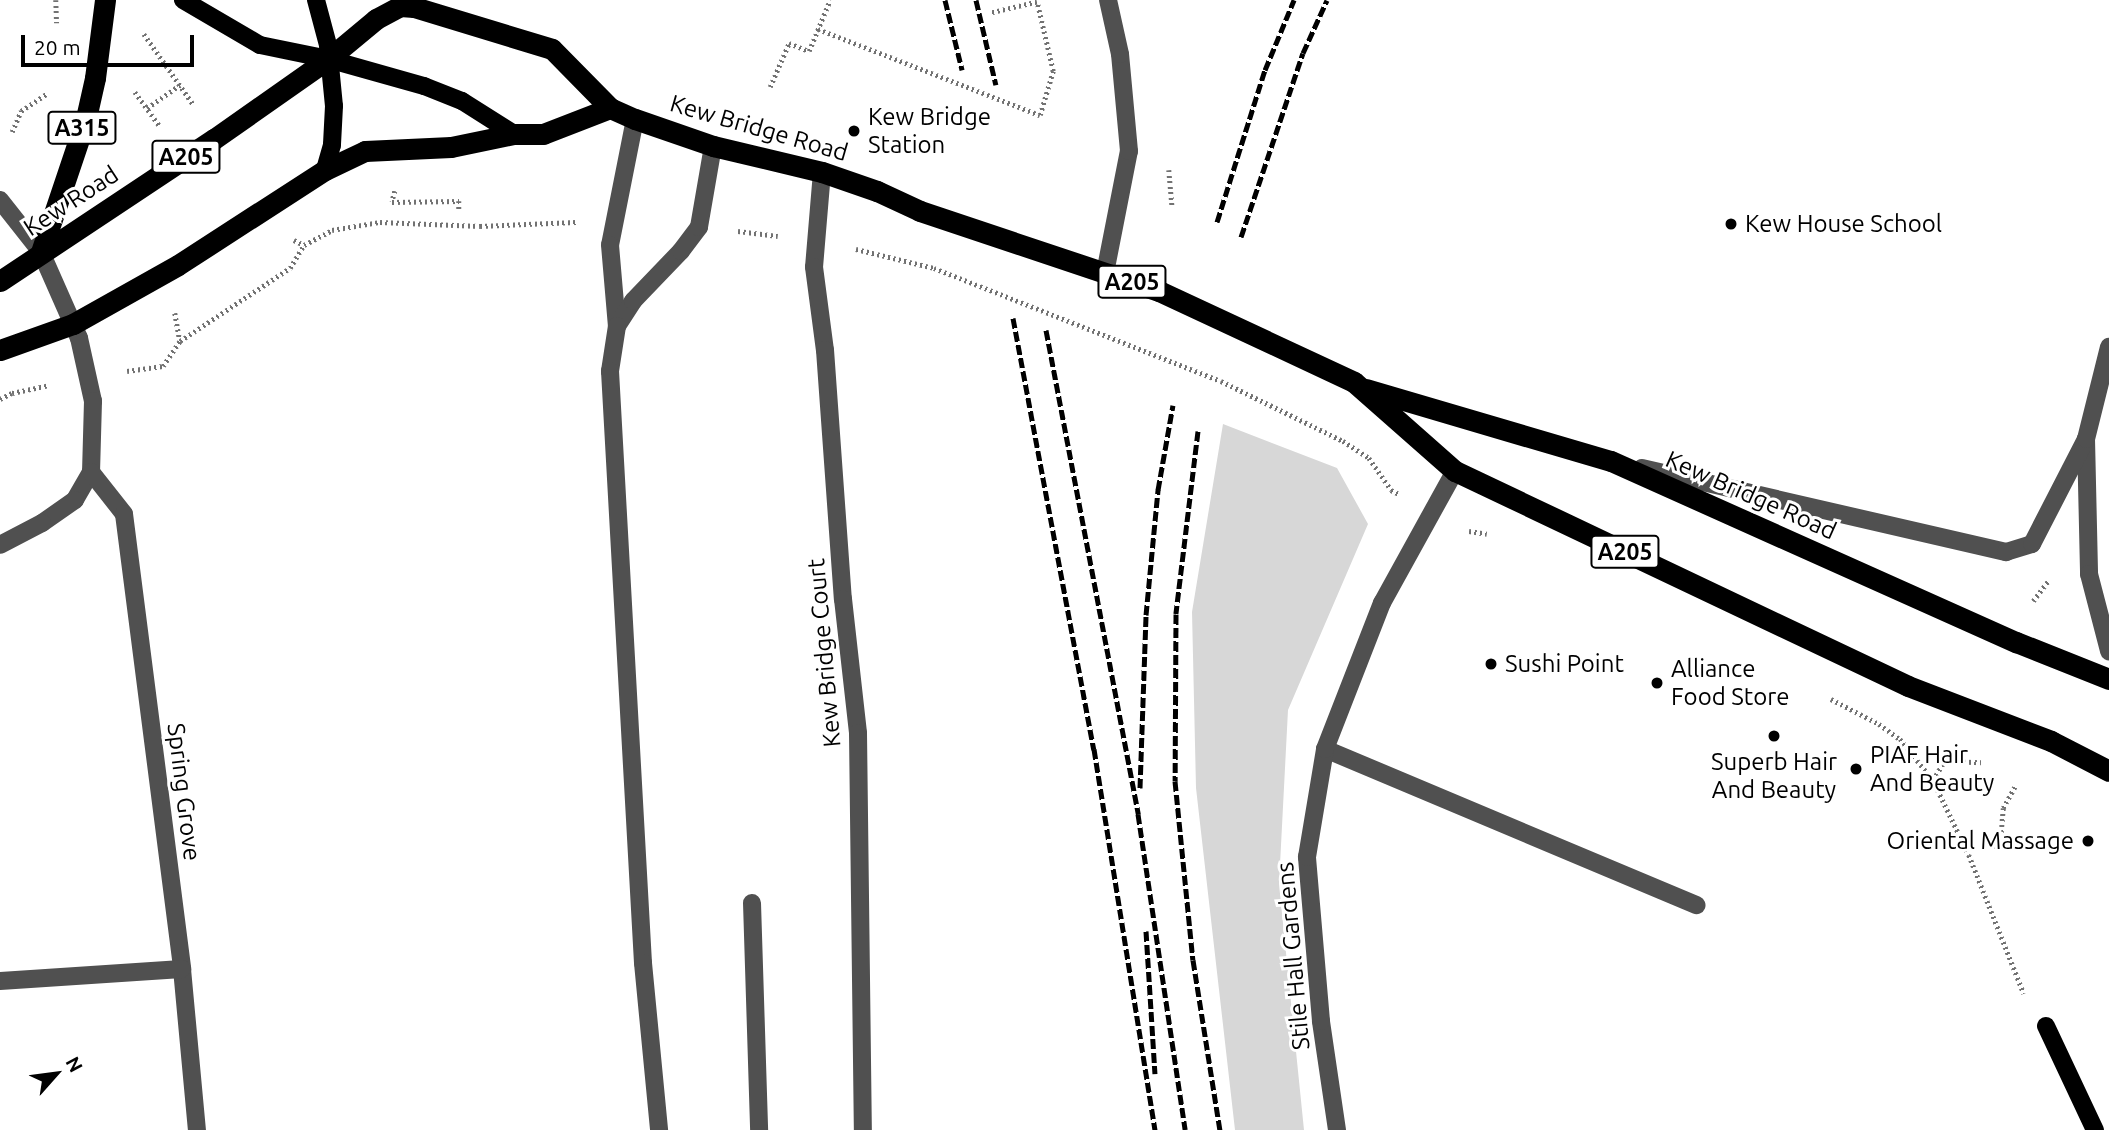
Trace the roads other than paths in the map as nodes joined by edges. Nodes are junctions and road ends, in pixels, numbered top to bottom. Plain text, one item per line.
1 (105, 0) edge
2 (183, 0) edge
3 (316, 0) edge
4 (1108, 0) edge
5 (413, 2) edge
6 (328, 59) junction
7 (610, 108) junction
8 (635, 119) junction
9 (514, 134) junction
10 (713, 146) junction
11 (325, 170) junction
12 (821, 172) junction
13 (0, 200) edge
14 (41, 252) junction
15 (1105, 273) junction
16 (0, 281) edge
17 (73, 324) junction
18 (617, 326) junction
19 (2109, 347) edge
20 (0, 350) edge
21 (1361, 387) junction
22 (2086, 439) junction
23 (1611, 461) junction
24 (1455, 471) junction
25 (92, 472) junction
26 (0, 545) edge
27 (2109, 651) edge
28 (2109, 679) edge
29 (1325, 748) junction
30 (2109, 771) edge
31 (752, 904) dead end
32 (1697, 905) dead end
33 (182, 969) junction
34 (0, 981) edge
35 (2046, 1026) road end
36 (197, 1130) edge
37 (659, 1130) edge
38 (759, 1130) edge
39 (863, 1130) edge
40 (1337, 1130) edge
41 (2095, 1130) edge

1 - 14 highway, A315
2 - 6 main road
3 - 6 main road
4 - 15 street
5 - 6 highway, Kew Road / A205
5 - 7 highway, Kew Bridge Road / A205
6 - 9 main road
6 - 11 main road
6 - 14 highway, Kew Road / A205
7 - 8 highway, Kew Bridge Road / A205
7 - 9 highway
8 - 10 highway, Kew Bridge Road / A205
8 - 18 street
9 - 11 highway
10 - 12 highway, Kew Bridge Road / A205
10 - 18 street
11 - 17 highway
12 - 15 highway, Kew Bridge Road / A205
12 - 39 street, Kew Bridge Court
13 - 14 street
14 - 16 highway, Kew Road / A205
14 - 17 street
15 - 21 highway, Kew Bridge Road / A205
17 - 20 highway
17 - 25 street
18 - 37 street
19 - 22 street
21 - 23 highway, Kew Bridge Road / A205
21 - 24 highway, Kew Bridge Road / A205
22 - 23 street
22 - 27 street
23 - 28 highway, Kew Bridge Road / A205
24 - 29 street, Stile Hall Gardens
24 - 30 highway, Kew Bridge Road / A205
25 - 26 street
25 - 33 street, Spring Grove
29 - 32 street
29 - 40 street, Stile Hall Gardens
31 - 38 street
33 - 34 street
33 - 36 street, Spring Grove
35 - 41 main road

